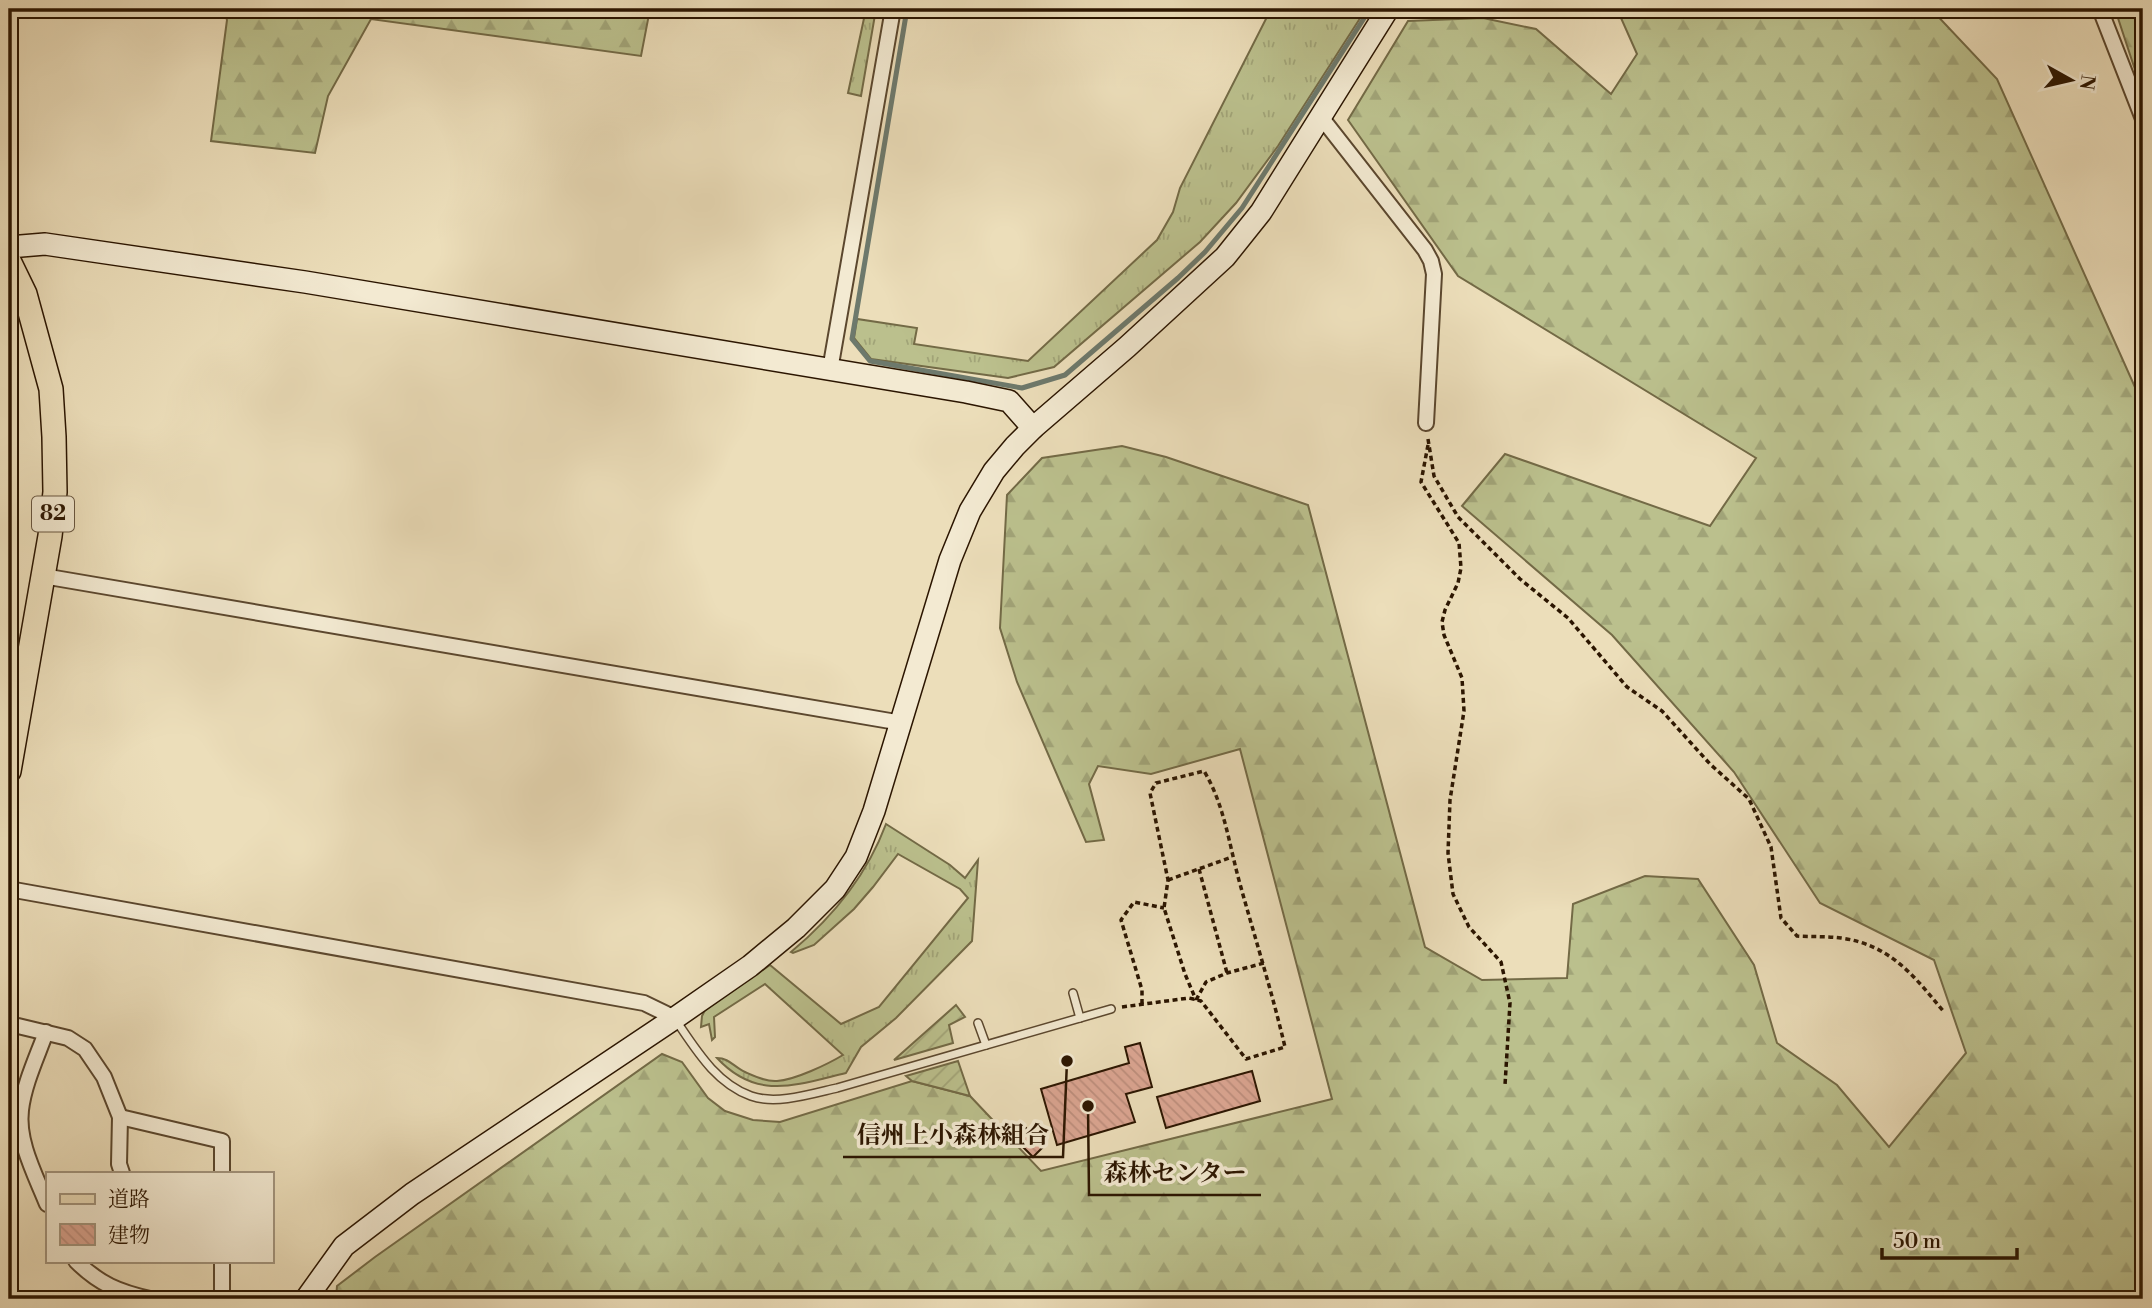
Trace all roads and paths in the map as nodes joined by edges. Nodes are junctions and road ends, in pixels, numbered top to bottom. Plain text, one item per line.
1 (893, 9) edge
2 (1388, 9) edge
3 (2100, 9) edge
4 (1321, 117) junction
5 (2143, 120) edge
6 (9, 247) edge
7 (9, 261) edge
8 (830, 370) junction
9 (1426, 423) joint
10 (1034, 428) junction
11 (1429, 440) junction
12 (43, 576) junction
13 (902, 723) junction
14 (9, 771) edge
15 (1233, 857) junction
16 (1199, 869) junction
17 (1168, 880) junction
18 (9, 889) edge
19 (1164, 908) junction
20 (1264, 963) junction
21 (1227, 973) junction
22 (1073, 993) dead end
23 (1196, 1000) junction
24 (1142, 1004) junction
25 (1111, 1010) joint
26 (1944, 1012) dead end
27 (675, 1018) junction
28 (1080, 1018) junction
29 (978, 1023) dead end
30 (9, 1027) edge
31 (46, 1032) junction
32 (986, 1045) junction
33 (1505, 1085) dead end
34 (120, 1117) junction
35 (122, 1172) edge
36 (222, 1172) edge
37 (46, 1201) edge
38 (77, 1262) edge
39 (222, 1262) edge
40 (311, 1297) edge
41 (150, 1299) edge
42 (222, 1299) edge

1 - 8 street
2 - 4 street
3 - 5 street
4 - 9 street
4 - 10 street
6 - 8 street
7 - 12 main road, 82
8 - 10 street
9 - 11 path
10 - 13 street
11 - 26 path
11 - 33 path
12 - 13 street
12 - 14 main road, 82
13 - 27 street
15 - 16 path
15 - 17 path
15 - 20 path
16 - 17 path
16 - 21 path
17 - 19 path
18 - 27 street
19 - 23 path
19 - 24 path
20 - 21 path
20 - 23 path
21 - 23 path
22 - 28 lane
23 - 24 path
24 - 25 path
25 - 28 lane
27 - 32 lane
27 - 40 street
28 - 32 lane
29 - 32 lane
30 - 31 street
31 - 34 street
31 - 37 street
34 - 35 street
34 - 36 street
38 - 41 street
39 - 42 street

